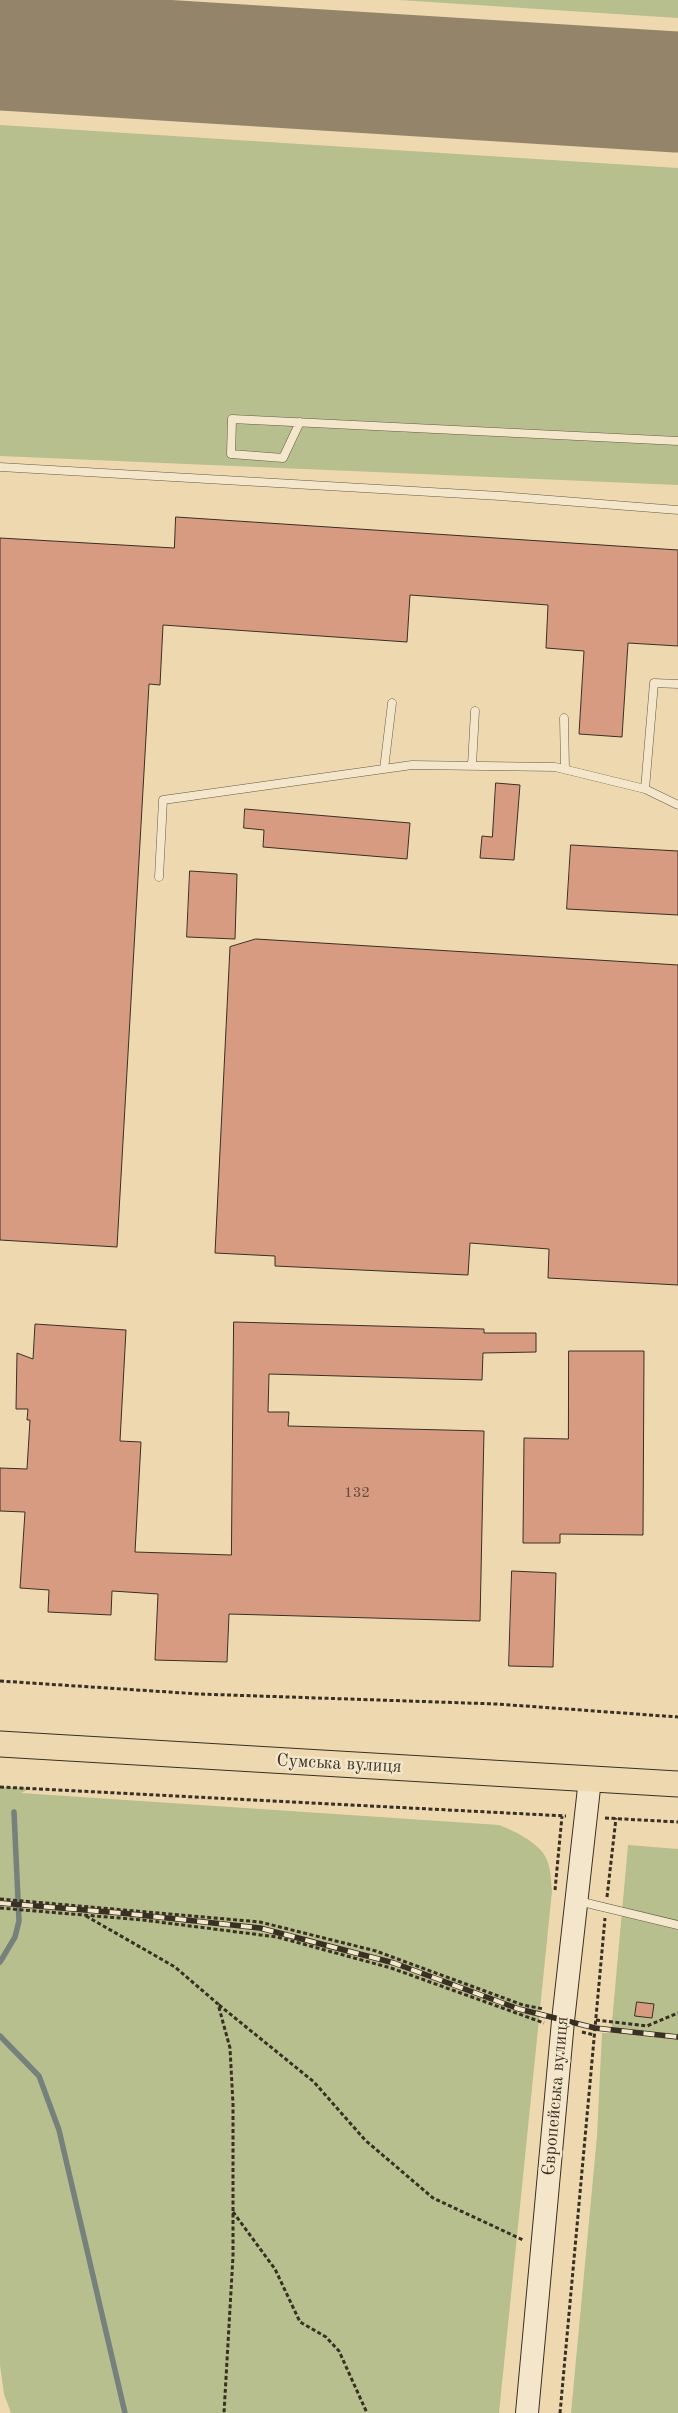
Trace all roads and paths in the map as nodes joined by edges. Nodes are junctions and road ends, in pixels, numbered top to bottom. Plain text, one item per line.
1 (300, 422) junction
2 (678, 441) edge
3 (0, 467) edge
4 (678, 510) edge
5 (678, 684) edge
6 (392, 703) dead end
7 (475, 711) dead end
8 (564, 718) dead end
9 (472, 766) junction
10 (384, 769) junction
11 (565, 769) junction
12 (645, 789) junction
13 (678, 804) edge
14 (159, 877) dead end
15 (0, 1681) edge
16 (678, 1717) edge
17 (0, 1744) edge
18 (590, 1779) junction
19 (678, 1784) edge
20 (0, 1787) edge
21 (587, 1817) junction
22 (616, 1818) junction
23 (678, 1822) edge
24 (0, 1899) edge
25 (577, 1900) junction
26 (606, 1906) junction
27 (0, 1908) edge
28 (84, 1915) junction
29 (678, 1925) edge
30 (218, 2004) junction
31 (544, 2009) dead end
32 (678, 2014) edge
33 (596, 2020) junction
34 (542, 2022) dead end
35 (232, 2211) junction
36 (542, 2248) junction
37 (224, 2413) edge
38 (367, 2413) edge
39 (527, 2413) edge
40 (560, 2413) edge

1 - 1 lane
1 - 2 lane
3 - 4 lane
5 - 12 lane
6 - 10 lane
7 - 9 lane
8 - 11 lane
9 - 10 lane
9 - 11 lane
10 - 14 lane
11 - 12 lane
12 - 13 lane
15 - 16 path
17 - 18 main road, Сумська вулиця
18 - 19 main road, Сумська вулиця
18 - 21 main road, Європейська вулиця
20 - 21 path
21 - 22 path
21 - 25 main road, Європейська вулиця
22 - 23 path
22 - 26 path
24 - 31 path
25 - 26 lane
25 - 36 main road, Європейська вулиця
26 - 29 lane
26 - 33 path
27 - 28 path
28 - 30 path
28 - 34 path
30 - 35 path
30 - 36 path
32 - 33 path
33 - 40 path
35 - 37 path
35 - 38 path
36 - 39 main road, Європейська вулиця

